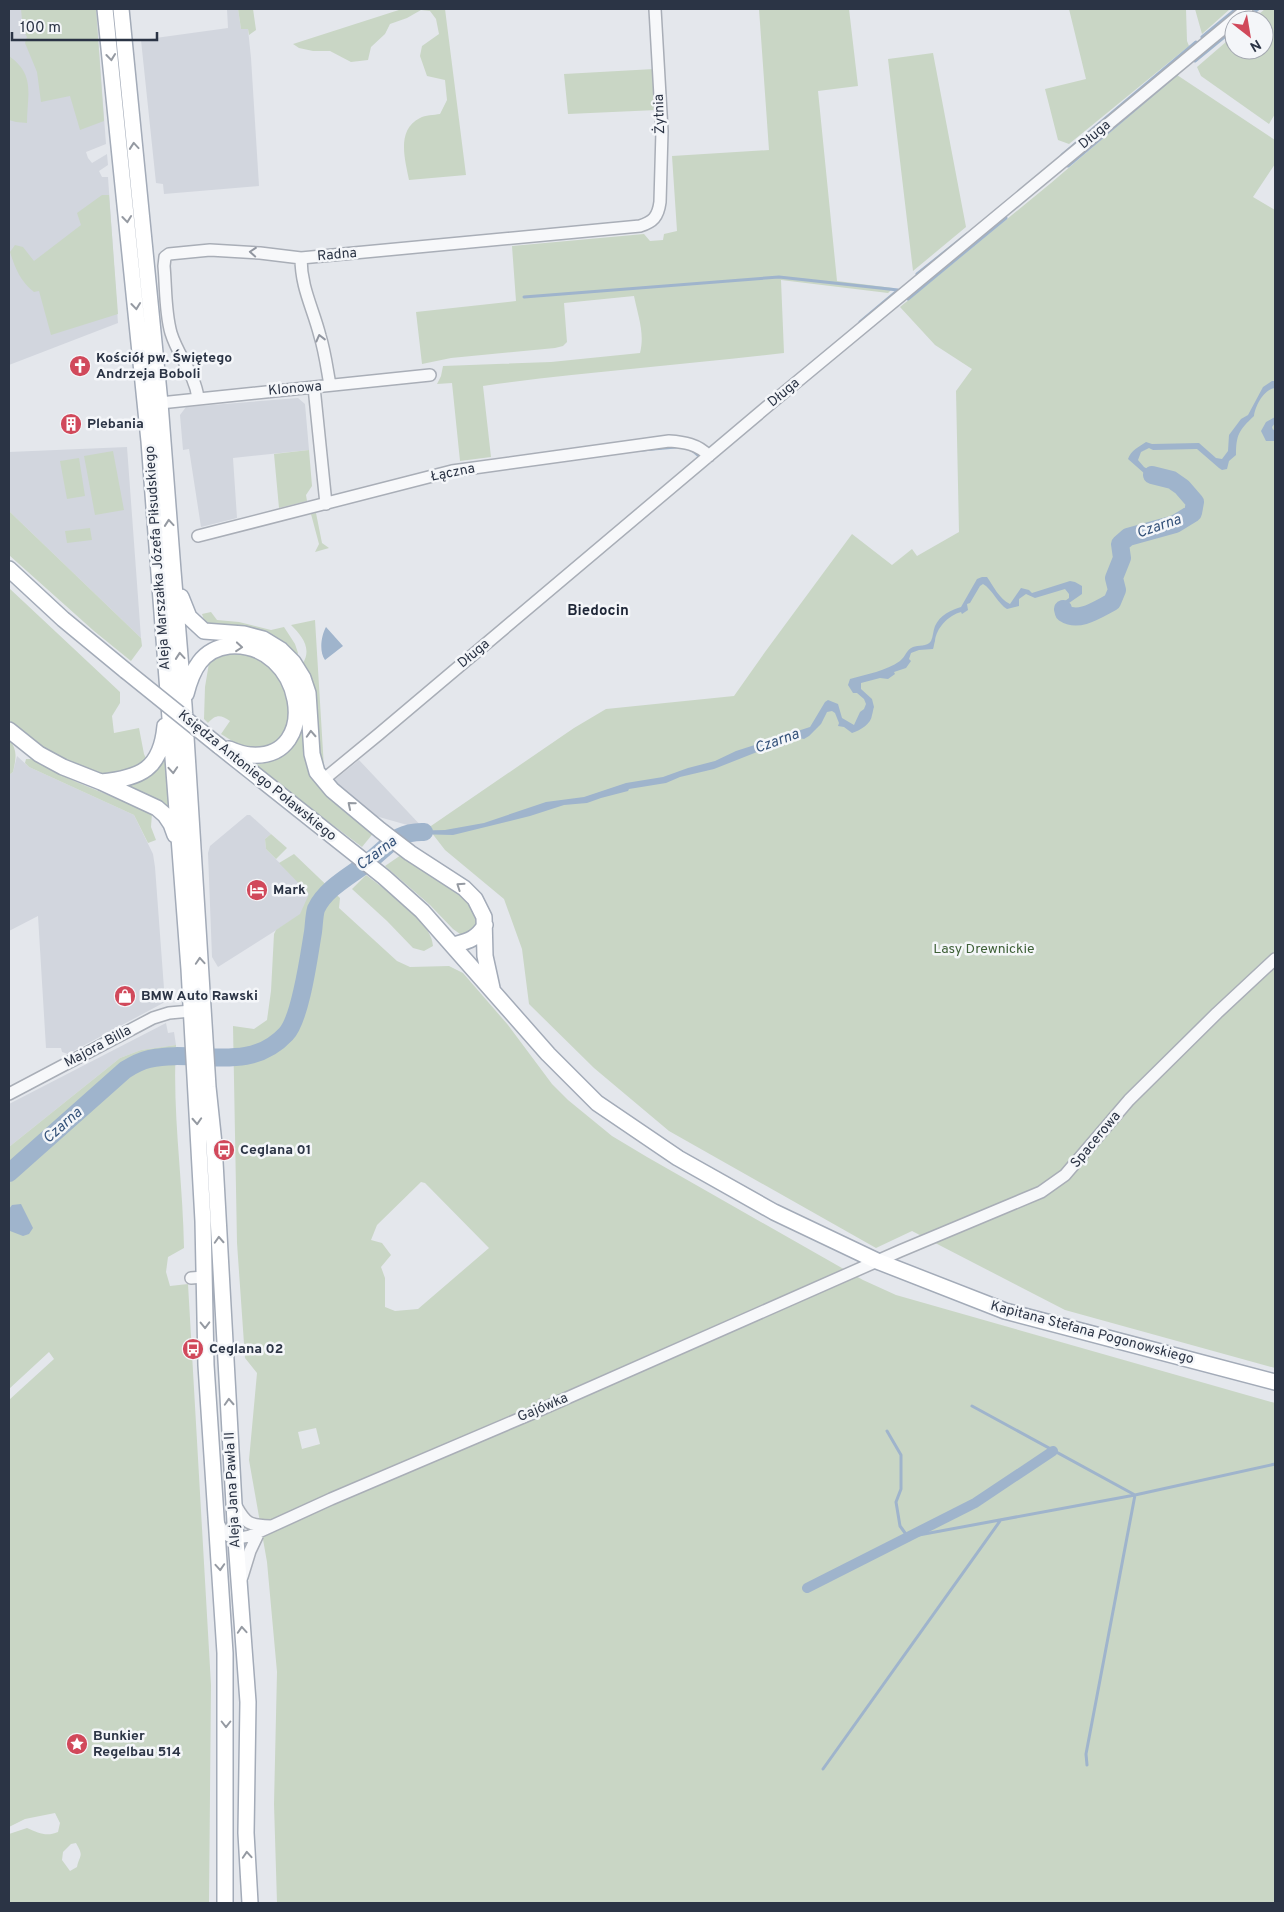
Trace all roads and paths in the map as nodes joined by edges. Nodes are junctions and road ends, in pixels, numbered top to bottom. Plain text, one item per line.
1 (105, 9) edge
2 (120, 9) edge
3 (655, 9) edge
4 (1247, 9) edge
5 (655, 219) joint
6 (301, 258) junction
7 (430, 375) dead end
8 (330, 385) junction
9 (314, 387) junction
10 (198, 398) junction
11 (160, 403) junction
12 (709, 456) junction
13 (326, 504) junction
14 (198, 536) dead end
15 (9, 570) edge
16 (174, 571) junction
17 (168, 687) junction
18 (184, 705) junction
19 (9, 730) edge
20 (219, 746) junction
21 (323, 780) junction
22 (101, 782) junction
23 (178, 843) junction
24 (484, 925) junction
25 (454, 946) junction
26 (1275, 960) edge
27 (494, 993) junction
28 (191, 1011) junction
29 (199, 1044) junction
30 (201, 1077) junction
31 (9, 1094) edge
32 (877, 1261) junction
33 (1275, 1382) edge
34 (234, 1503) junction
35 (217, 1518) junction
36 (272, 1526) junction
37 (259, 1532) junction
38 (236, 1540) junction
39 (239, 1586) junction
40 (224, 1903) edge
41 (250, 1903) edge

1 -> 17 main road, Aleja Marszałka Józefa Piłsudskiego
11 -> 2 main road, Aleja Marszałka Józefa Piłsudskiego
3 - 5 street, Żytnia
4 - 12 street, Długa
5 - 6 street, Radna
8 -> 6 street
6 -> 10 street, Radna
7 - 8 street, Klonowa
8 - 9 street, Klonowa
9 - 10 street, Klonowa
9 - 13 street
10 - 11 street, Klonowa
16 -> 11 main road, Aleja Marszałka Józefa Piłsudskiego
12 - 13 street, Łączna
12 - 21 street, Długa
13 - 14 street, Łączna
15 - 20 main road, Księdza Antoniego Poławskiego, bridge
18 -> 16 main road, Aleja Marszałka Józefa Piłsudskiego
21 -> 16 main road
17 - 22 main road
17 -> 23 main road, Aleja Marszałka Józefa Piłsudskiego
18 -> 20 main road
29 -> 18 main road, Aleja Marszałka Józefa Piłsudskiego
19 - 22 main road
20 - 25 main road, Księdza Antoniego Poławskiego
24 -> 21 main road
22 - 23 main road
23 - 28 main road, Aleja Marszałka Józefa Piłsudskiego
24 - 25 main road
24 - 27 main road
25 - 27 main road, Księdza Antoniego Poławskiego
26 - 32 street, Spacerowa
27 - 32 main road, Kapitana Stefana Pogonowskiego
28 - 29 main road, Aleja Marszałka Józefa Piłsudskiego
28 - 31 street, Majora Billa
29 - 30 main road, Aleja Marszałka Józefa Piłsudskiego
34 -> 30 main road, Aleja Jana Pawła II
30 -> 35 main road, Aleja Jana Pawła II
32 - 33 main road, Kapitana Stefana Pogonowskiego
32 - 36 street, Gajówka
34 - 36 street
34 - 38 main road, Aleja Jana Pawła II
35 - 38 street
35 -> 40 main road, Aleja Jana Pawła II
36 - 37 street, Gajówka
37 - 38 street, Gajówka
37 - 39 street
38 - 39 main road, Aleja Jana Pawła II
41 -> 39 main road, Aleja Jana Pawła II

